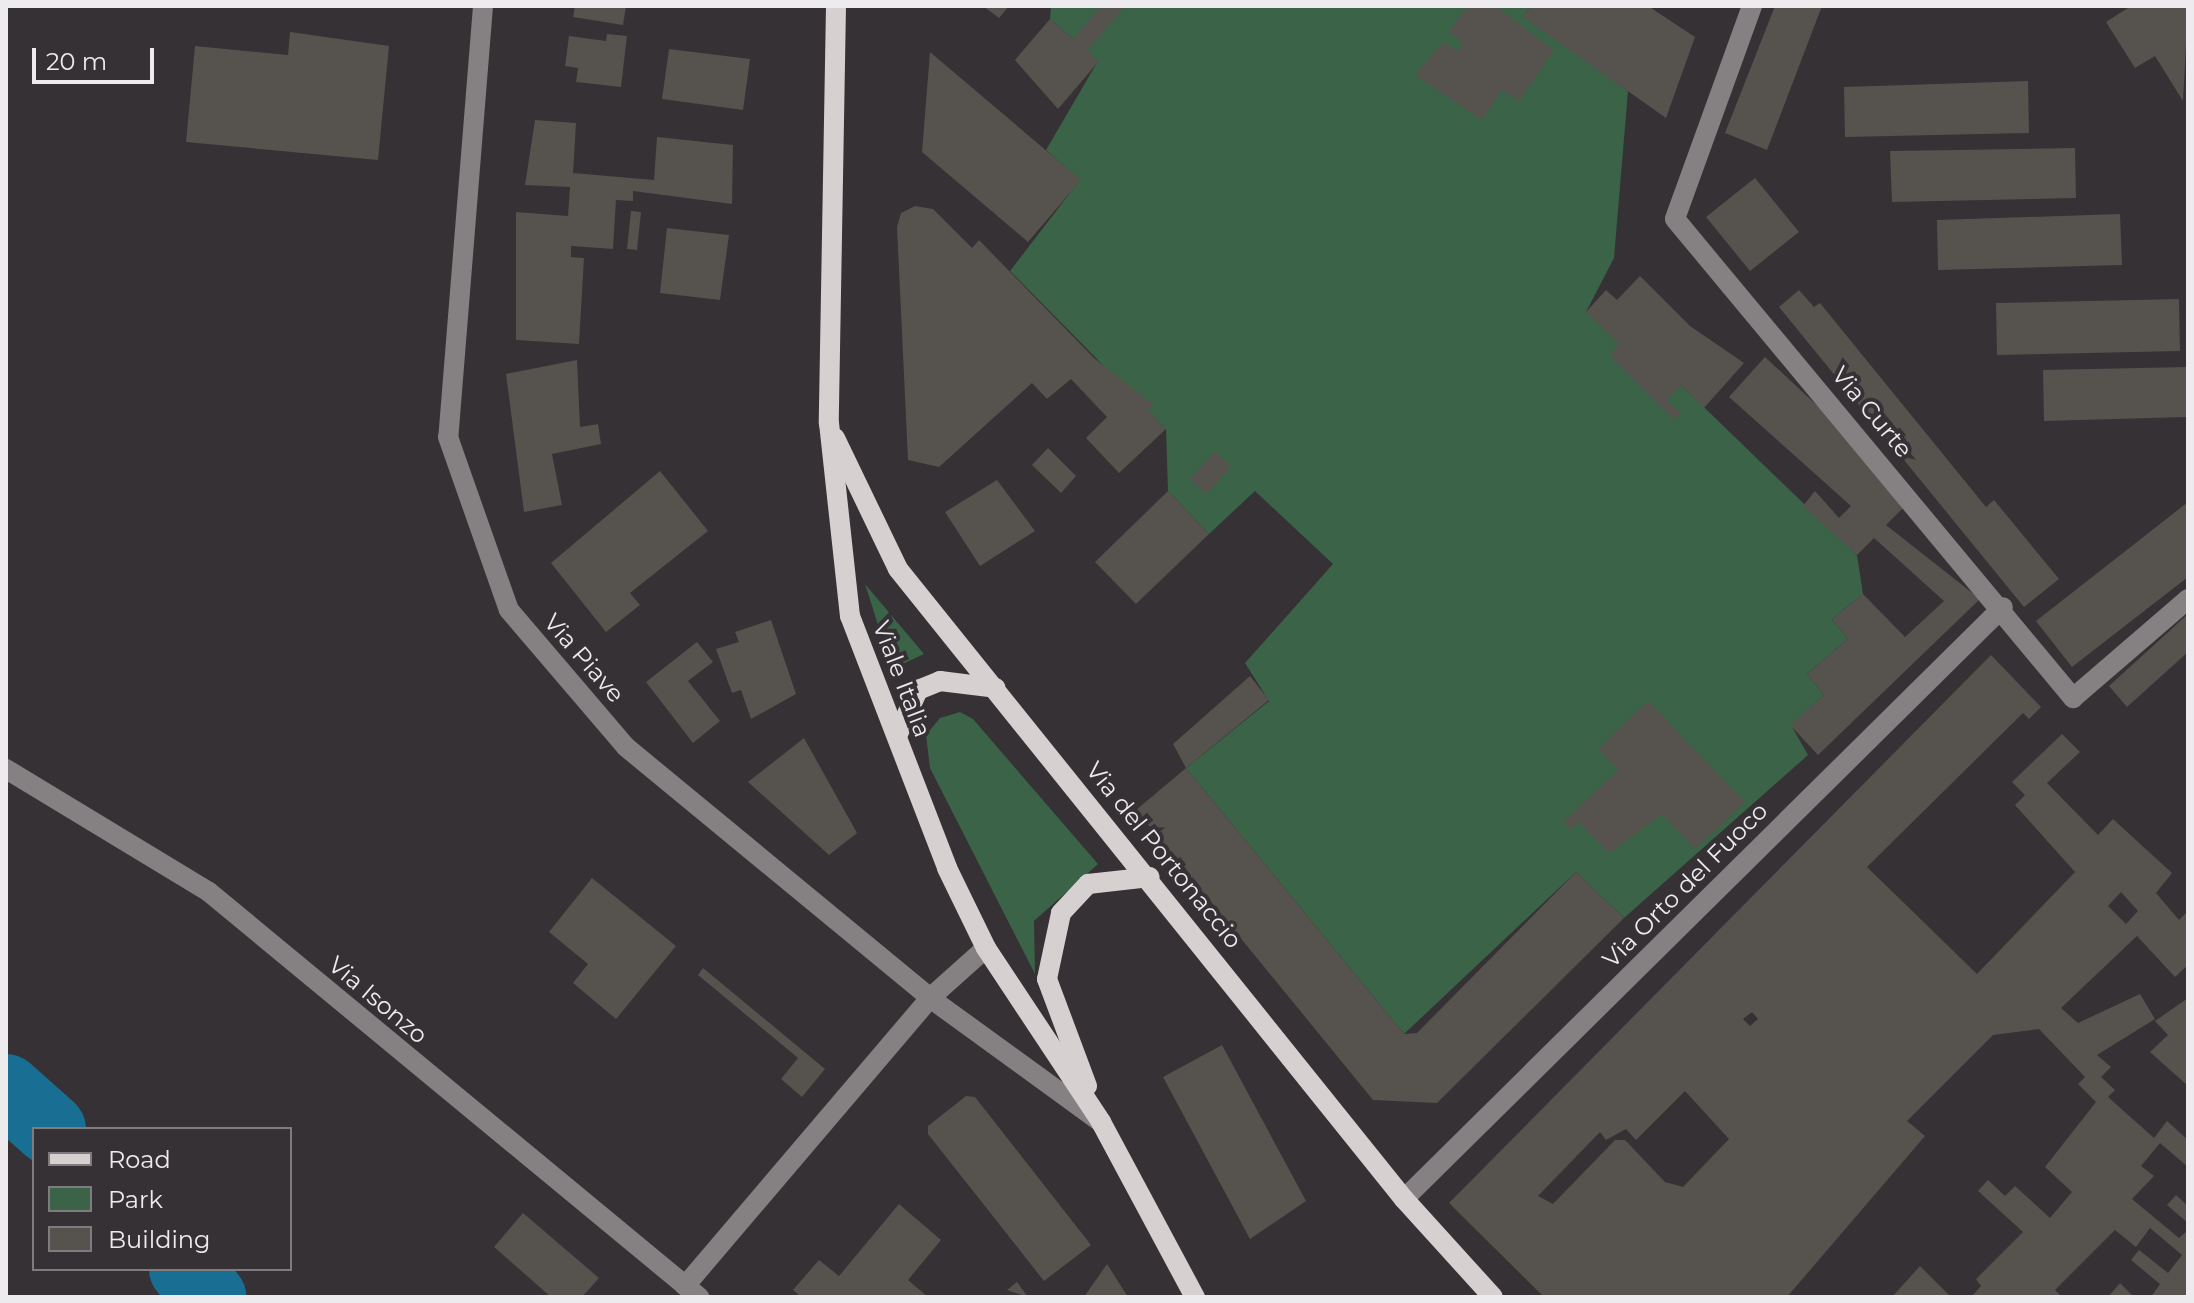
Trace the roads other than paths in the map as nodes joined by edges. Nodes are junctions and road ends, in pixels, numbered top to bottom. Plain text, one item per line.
1 (483, 6) edge
2 (836, 6) edge
3 (1752, 6) edge
4 (829, 423) junction
5 (2188, 599) edge
6 (2003, 607) junction
7 (996, 688) junction
8 (897, 737) junction
9 (6, 769) edge
10 (1150, 877) junction
11 (986, 948) junction
12 (930, 998) junction
13 (1101, 1122) junction
14 (1404, 1199) junction
15 (692, 1291) edge
16 (1195, 1297) edge
17 (1493, 1297) edge

1 - 12 street, Via Piave
2 - 4 main road, Viale Italia
3 - 6 street, Via Curte
4 - 7 main road, Via del Portonaccio
4 - 8 main road, Viale Italia
5 - 6 street, Via Curte
6 - 14 street, Via Orto del Fuoco
7 - 8 main road
7 - 10 main road, Via del Portonaccio
8 - 11 main road, Viale Italia
9 - 15 street, Via Isonzo
10 - 13 main road
10 - 14 main road, Via del Portonaccio
11 - 12 street
11 - 13 main road, Viale Italia
12 - 13 street, Via Piave
12 - 15 street
13 - 16 main road, Viale Italia
14 - 17 main road, Via del Portonaccio

